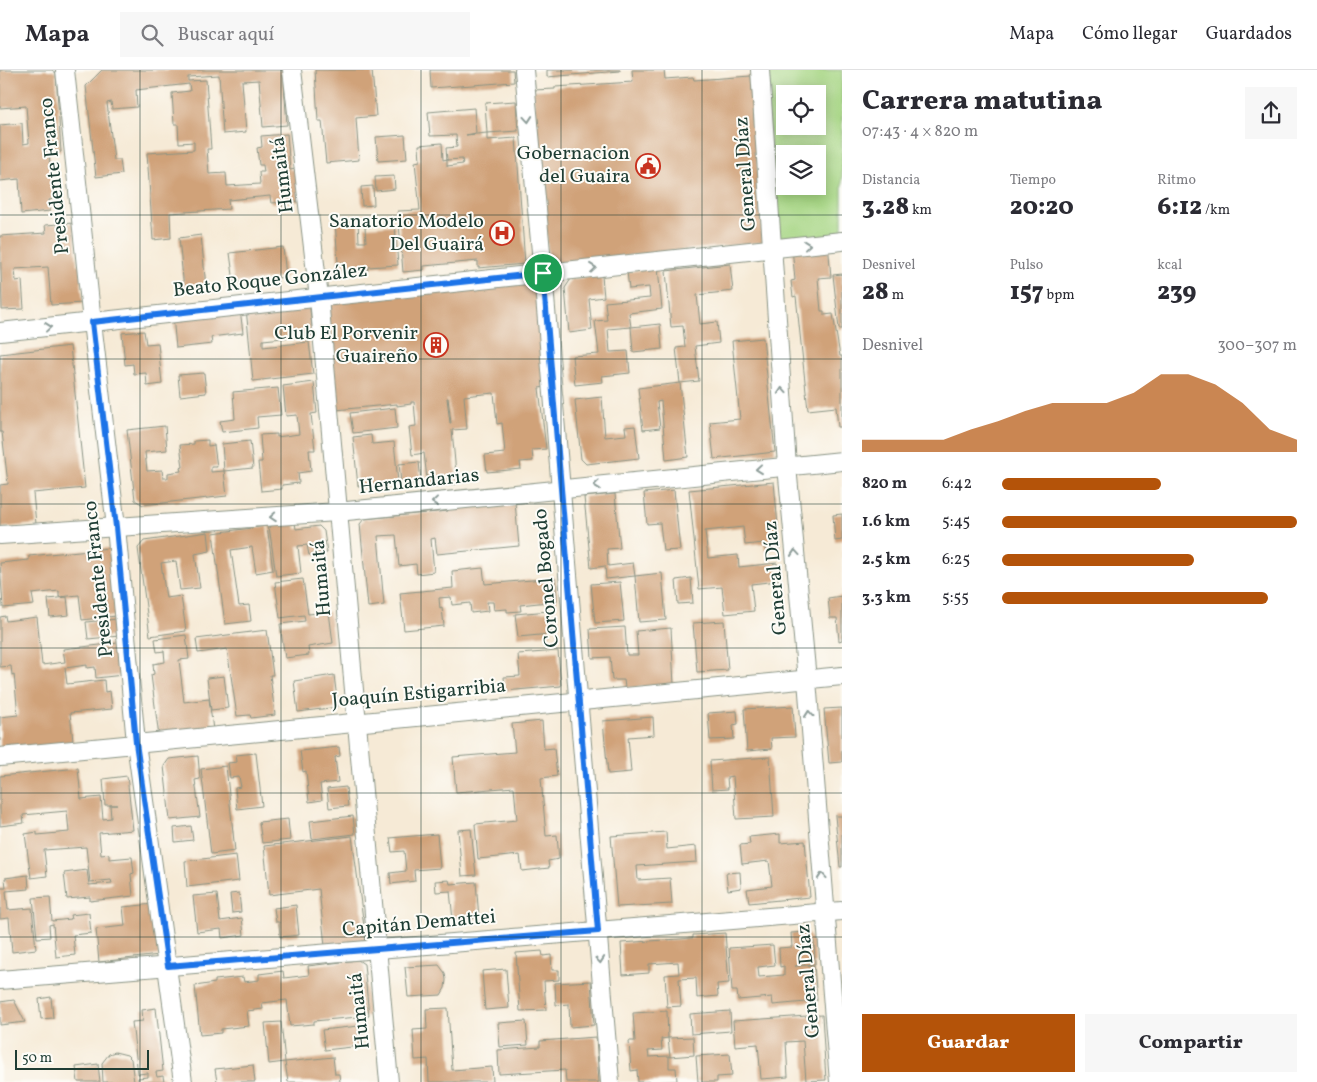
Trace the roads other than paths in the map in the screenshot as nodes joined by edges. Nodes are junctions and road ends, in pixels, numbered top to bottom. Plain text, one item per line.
1 (65, 70) edge
2 (292, 70) edge
3 (524, 70) edge
4 (760, 70) edge
5 (842, 241) edge
6 (773, 248) junction
7 (543, 273) junction
8 (319, 298) junction
9 (92, 322) junction
10 (0, 332) edge
11 (842, 461) edge
12 (787, 466) junction
13 (561, 489) junction
14 (337, 512) junction
15 (116, 527) junction
16 (0, 535) edge
17 (842, 676) edge
18 (807, 680) junction
19 (578, 701) junction
20 (356, 722) junction
21 (136, 743) junction
22 (0, 757) edge
23 (834, 911) edge
24 (598, 931) junction
25 (376, 949) junction
26 (168, 966) junction
27 (0, 980) edge
28 (183, 1082) edge
29 (389, 1082) edge
30 (610, 1082) edge
31 (839, 1082) edge

1 - 9 street, Presidente Franco
2 - 8 street, Humaitá
3 -> 7 street, Coronel Bogado
4 - 6 street, General Díaz
6 -> 5 street, Beato Roque González
7 -> 6 street, Beato Roque González
12 -> 6 street, General Díaz
7 - 8 street, Beato Roque González
7 - 13 street, Coronel Bogado
8 - 9 street, Beato Roque González
8 - 14 street, Humaitá
10 -> 9 street, Beato Roque González
9 - 15 street, Presidente Franco
11 - 12 street, Hernandarias
12 -> 13 street, Hernandarias
18 -> 12 street, General Díaz
13 -> 14 street, Hernandarias
13 - 19 street, Coronel Bogado
14 -> 15 street, Hernandarias
14 - 20 street, Humaitá
15 - 16 street, Hernandarias
15 - 21 street, Presidente Franco
17 - 18 street, Joaquín Estigarribia
18 - 19 street, Joaquín Estigarribia
23 -> 18 street, General Díaz
19 - 20 street, Joaquín Estigarribia
19 - 24 street, Coronel Bogado
20 - 21 street, Joaquín Estigarribia
20 - 25 street, Humaitá
21 - 22 street, Joaquín Estigarribia
21 - 26 street, Presidente Franco
23 - 24 street, Capitán Demattei
23 - 31 street, General Díaz
24 - 25 street, Capitán Demattei
24 -> 30 street, Coronel Bogado
25 - 26 street, Capitán Demattei
25 - 29 street, Humaitá
26 - 27 street, Capitán Demattei
26 - 28 street, Presidente Franco

